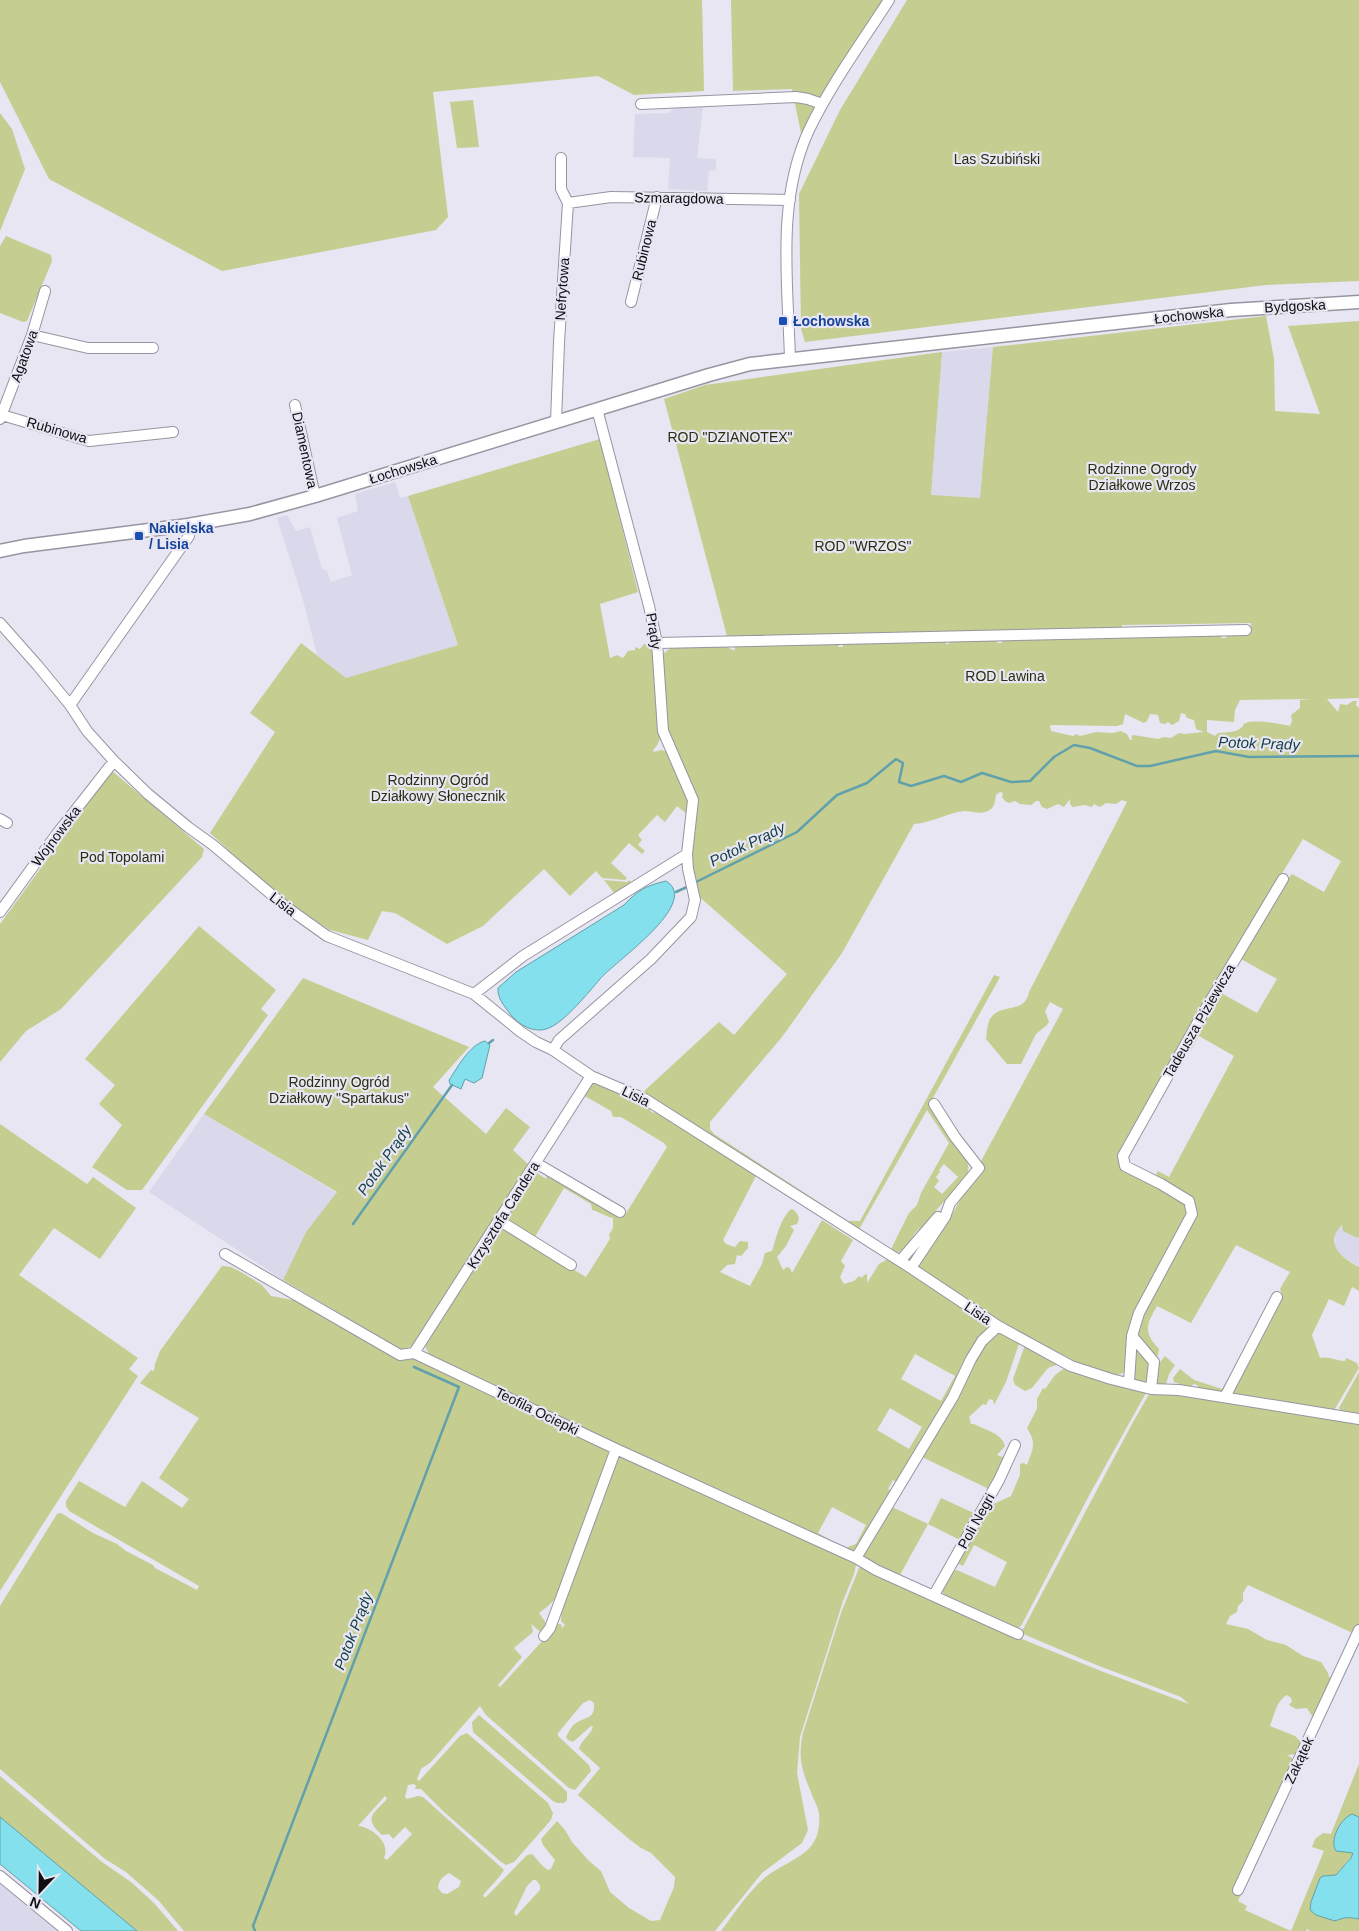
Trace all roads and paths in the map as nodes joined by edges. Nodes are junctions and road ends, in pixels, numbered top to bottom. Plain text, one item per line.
1 (889, 0) edge
2 (642, 104) dead end
3 (822, 104) junction
4 (561, 158) dead end
5 (657, 198) junction
6 (790, 200) junction
7 (568, 203) junction
8 (45, 291) dead end
9 (631, 302) dead end
10 (1359, 302) edge
11 (1231, 310) joint
12 (32, 335) junction
13 (153, 348) dead end
14 (790, 359) junction
15 (295, 404) dead end
16 (597, 409) junction
17 (1, 417) edge
18 (556, 422) junction
19 (173, 432) dead end
20 (315, 496) junction
21 (188, 525) junction
22 (24, 546) junction
23 (0, 551) edge
24 (0, 560) edge
25 (0, 623) edge
26 (1246, 630) dead end
27 (657, 643) junction
28 (70, 705) junction
29 (114, 761) junction
30 (687, 854) junction
31 (1283, 879) dead end
32 (0, 912) edge
33 (474, 994) junction
34 (552, 1050) junction
35 (591, 1076) junction
36 (934, 1104) dead end
37 (536, 1163) junction
38 (950, 1203) junction
39 (620, 1212) dead end
40 (500, 1221) junction
41 (225, 1254) dead end
42 (900, 1262) junction
43 (571, 1265) dead end
44 (911, 1268) junction
45 (1277, 1297) dead end
46 (998, 1326) junction
47 (1132, 1336) junction
48 (414, 1353) junction
49 (1129, 1382) junction
50 (1151, 1389) junction
51 (1225, 1397) junction
52 (1359, 1419) edge
53 (1015, 1445) dead end
54 (616, 1449) junction
55 (856, 1558) junction
56 (934, 1596) junction
57 (1359, 1630) edge
58 (1018, 1634) dead end
59 (544, 1636) dead end
60 (0, 1876) edge
61 (1238, 1890) dead end
62 (67, 1931) edge

1 - 3 street
2 - 3 street
3 - 6 street
4 - 7 street, Nefrytowa
5 - 6 street, Szmaragdowa
5 - 7 street, Szmaragdowa
5 - 9 street, Rubinowa
6 - 14 street
7 - 18 street, Nefrytowa
8 - 12 street, Agatowa
10 - 11 main road, Bydgoska
11 - 14 main road, Łochowska
12 - 13 street
12 - 17 street, Agatowa
14 - 16 main road, Łochowska
15 - 20 street, Diamentowa
16 - 18 main road, Łochowska
16 - 27 street, Prądy
17 - 19 street, Rubinowa
18 - 20 main road, Łochowska
20 - 21 main road, Łochowska
21 - 22 main road, Łochowska
21 - 28 street
22 - 23 main road, Łochowska
22 - 24 main road, Łochowska
25 - 28 street, Lisia
26 - 27 street
27 - 30 street, Prądy
28 - 29 street, Lisia
29 - 32 street, Wojnowska
29 - 33 street, Lisia
30 - 33 street
30 - 34 street, Prądy
31 - 47 street, Tadeusza Piziewicza
33 - 34 street, Lisia
34 - 35 street, Lisia
35 - 37 street, Krzysztofa Candera
35 - 42 street, Lisia
36 - 38 street
37 - 39 street
37 - 40 street, Krzysztofa Candera
38 - 42 street
38 - 44 street
40 - 43 street
40 - 48 street, Krzysztofa Candera
41 - 48 street, Teofila Ociepki
42 - 44 street, Lisia
44 - 46 street, Lisia
45 - 51 street
46 - 49 street, Lisia
46 - 55 street
47 - 49 street
47 - 50 street
48 - 54 street, Teofila Ociepki
49 - 50 street, Lisia
50 - 51 street, Lisia
51 - 52 street, Lisia
53 - 56 street, Poli Negri
54 - 55 street, Teofila Ociepki
54 - 59 street
55 - 56 street, Teofila Ociepki
56 - 58 street, Teofila Ociepki
57 - 61 street, Zakątek
60 - 62 street

